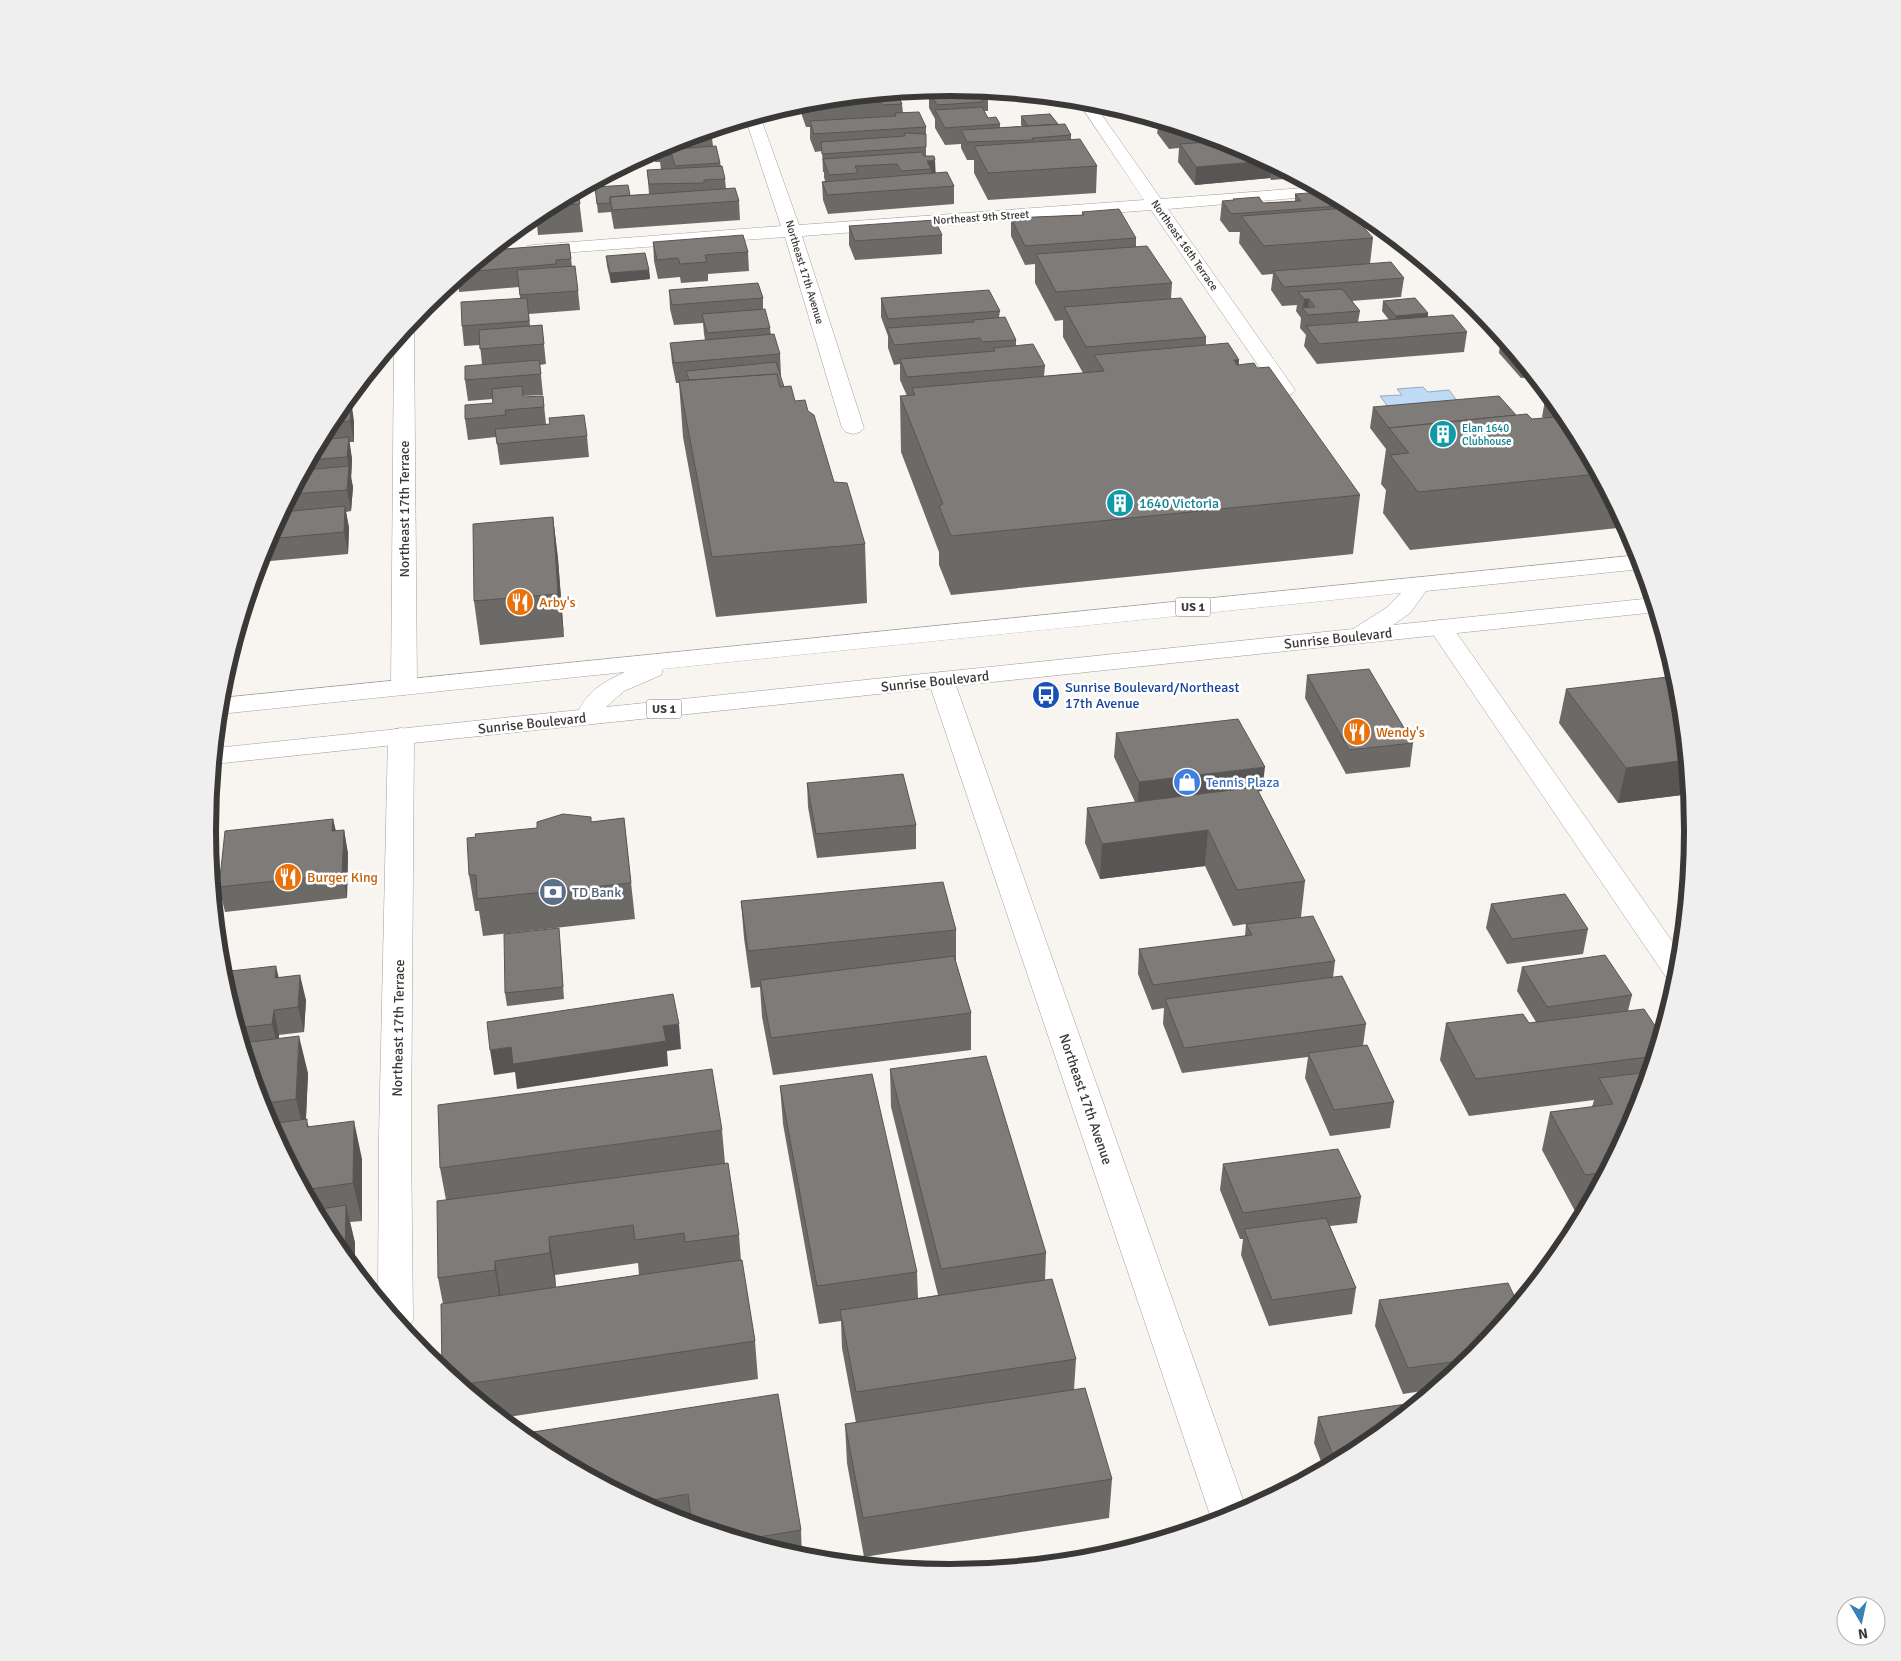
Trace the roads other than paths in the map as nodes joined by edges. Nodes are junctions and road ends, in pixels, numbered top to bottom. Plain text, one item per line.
1 (1090, 109) edge
2 (755, 123) edge
3 (1314, 193) edge
4 (1158, 204) junction
5 (792, 231) junction
6 (518, 251) edge
7 (404, 340) edge
8 (1285, 390) edge
9 (853, 428) dead end
10 (1634, 563) edge
11 (1416, 585) junction
12 (1650, 606) edge
13 (1440, 627) junction
14 (1355, 636) junction
15 (676, 660) junction
16 (941, 680) junction
17 (404, 687) junction
18 (227, 705) edge
19 (589, 717) junction
20 (401, 736) junction
21 (221, 755) edge
22 (1673, 962) edge
23 (395, 1311) edge
24 (1227, 1510) edge

1 - 4 street, Northeast 16th Terrace
2 - 5 street, Northeast 17th Avenue
3 - 4 street, Northeast 9th Street
4 - 5 street, Northeast 9th Street
4 - 8 street, Northeast 16th Terrace
5 - 6 street, Northeast 9th Street
5 - 9 street, Northeast 17th Avenue
7 - 17 street, Northeast 17th Terrace
10 - 11 street, US 1
11 - 14 street
11 - 15 street, US 1
12 - 13 street, Sunrise Boulevard / US 1
13 - 14 street, Sunrise Boulevard / US 1
13 - 22 street
14 - 16 street, Sunrise Boulevard / US 1
15 - 17 street, US 1
15 - 19 street
16 - 19 street, Sunrise Boulevard / US 1
16 - 24 street, Northeast 17th Avenue
17 - 18 street, US 1
19 - 20 street, Sunrise Boulevard / US 1
20 - 21 street, Sunrise Boulevard / US 1
20 - 23 street, Northeast 17th Terrace

